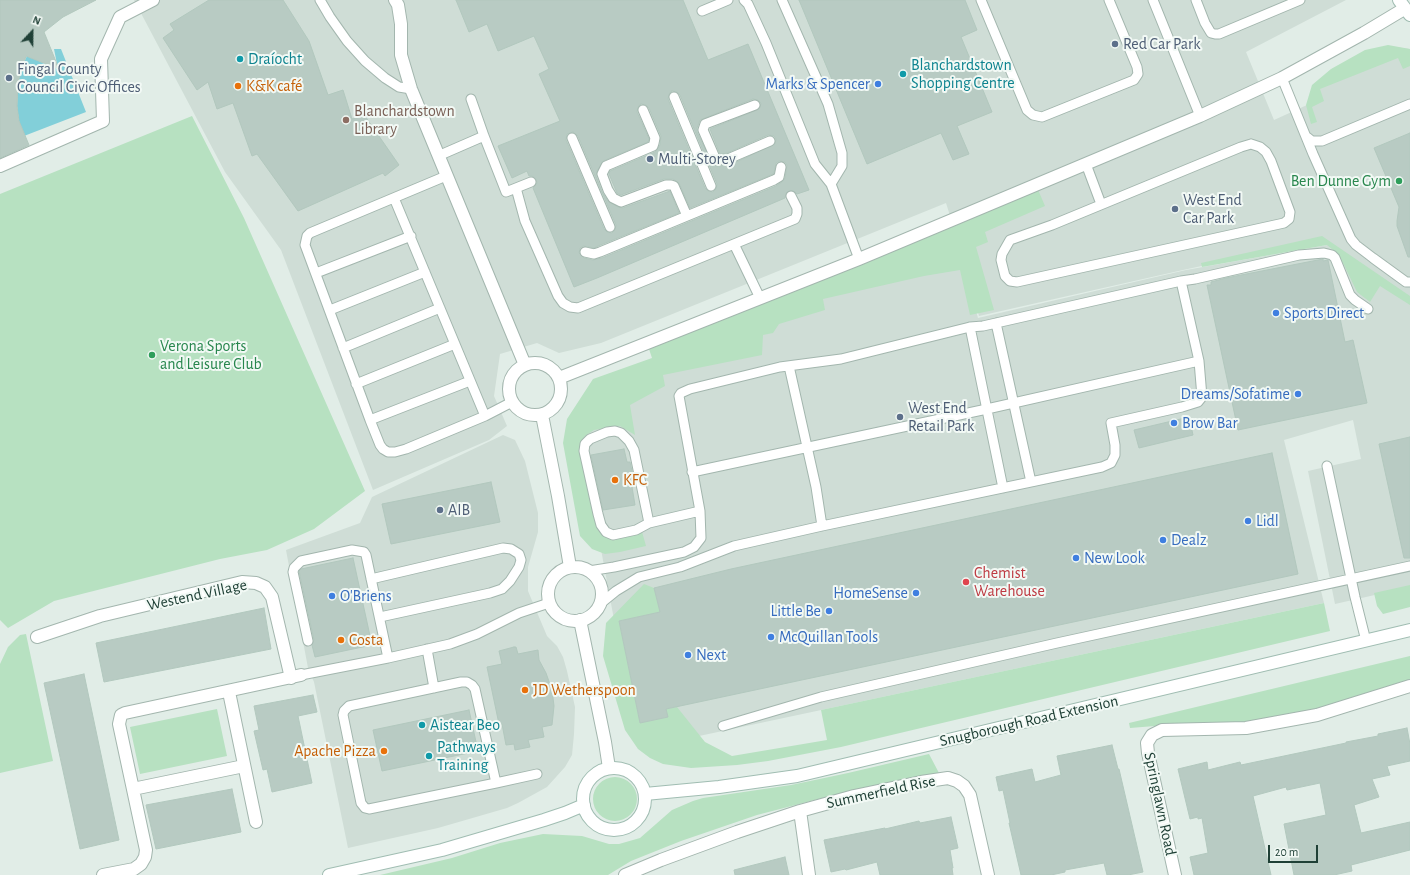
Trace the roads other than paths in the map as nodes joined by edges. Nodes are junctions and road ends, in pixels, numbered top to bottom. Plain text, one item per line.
1 (153, 0) edge
2 (320, 0) edge
3 (395, 0) edge
4 (728, 0) edge
5 (744, 0) edge
6 (782, 0) edge
7 (981, 0) edge
8 (1109, 0) edge
9 (1153, 0) edge
10 (1196, 0) edge
11 (1300, 0) edge
12 (1404, 8) edge
13 (702, 11) dead end
14 (1282, 78) junction
15 (411, 89) junction
16 (674, 97) dead end
17 (471, 99) dead end
18 (1410, 104) edge
19 (755, 105) dead end
20 (643, 110) dead end
21 (1200, 116) junction
22 (484, 136) junction
23 (1307, 137) junction
24 (572, 138) dead end
25 (770, 140) dead end
26 (438, 156) junction
27 (1086, 164) junction
28 (0, 166) edge
29 (781, 167) dead end
30 (446, 176) junction
31 (531, 182) dead end
32 (831, 184) junction
33 (711, 186) dead end
34 (516, 188) junction
35 (791, 196) dead end
36 (394, 198) junction
37 (1101, 204) junction
38 (687, 216) junction
39 (610, 227) dead end
40 (410, 236) junction
41 (734, 244) junction
42 (585, 252) dead end
43 (859, 259) junction
44 (425, 272) junction
45 (316, 273) junction
46 (1181, 281) junction
47 (1410, 282) edge
48 (760, 298) junction
49 (440, 308) junction
50 (1368, 309) dead end
51 (330, 310) junction
52 (996, 323) junction
53 (970, 327) junction
54 (455, 344) junction
55 (343, 348) junction
56 (1199, 361) junction
57 (525, 365) junction
58 (789, 366) junction
59 (559, 378) junction
60 (470, 381) junction
61 (356, 384) junction
62 (512, 402) junction
63 (1014, 403) junction
64 (987, 409) junction
65 (542, 414) junction
66 (485, 416) junction
67 (370, 420) junction
68 (807, 448) junction
69 (1327, 466) dead end
70 (692, 472) junction
71 (1031, 482) junction
72 (1003, 488) junction
73 (700, 511) junction
74 (650, 523) junction
75 (822, 526) junction
76 (1410, 566) edge
77 (570, 567) junction
78 (589, 570) junction
79 (1352, 578) junction
80 (371, 579) junction
81 (549, 603) junction
82 (600, 604) junction
83 (380, 617) junction
84 (580, 620) junction
85 (1410, 630) edge
86 (37, 637) dead end
87 (308, 641) dead end
88 (1366, 641) junction
89 (427, 649) junction
90 (388, 658) junction
91 (296, 677) junction
92 (1410, 686) edge
93 (434, 688) junction
94 (229, 692) junction
95 (723, 726) dead end
96 (244, 766) junction
97 (609, 768) junction
98 (537, 774) dead end
99 (496, 783) junction
100 (132, 789) junction
101 (645, 794) junction
102 (584, 805) junction
103 (800, 811) junction
104 (256, 822) dead end
105 (103, 875) edge
106 (329, 875) edge
107 (625, 875) edge
108 (809, 875) edge
109 (988, 875) edge
110 (1175, 875) edge

1 - 28 street
2 - 15 lane
3 - 15 street
4 - 13 lane
5 - 32 lane
6 - 32 lane
7 - 8 lane
9 - 21 lane
10 - 11 lane
12 - 14 street
14 - 21 street
14 - 23 lane
15 - 26 street
16 - 33 lane
17 - 22 lane
18 - 23 lane
19 - 25 lane
20 - 38 lane
21 - 27 street
22 - 26 lane
22 - 34 lane
23 - 47 lane
24 - 39 lane
26 - 30 street
27 - 37 lane
27 - 43 street
29 - 38 lane
30 - 36 lane
30 - 57 street
31 - 34 lane
32 - 43 lane
34 - 41 lane
35 - 41 lane
36 - 40 lane
36 - 45 lane
37 - 37 lane
38 - 42 lane
40 - 44 lane
40 - 45 lane
41 - 48 lane
43 - 48 street
44 - 49 lane
44 - 51 lane
45 - 51 lane
46 - 50 lane
46 - 52 lane
46 - 56 lane
48 - 59 street
49 - 54 lane
49 - 55 lane
51 - 55 lane
52 - 53 lane
52 - 63 lane
53 - 58 lane
53 - 64 lane
54 - 60 lane
54 - 61 lane
55 - 61 lane
56 - 63 lane
56 - 71 lane
57 - 59 street
57 - 62 street
58 - 68 lane
58 - 70 lane
59 - 65 street
60 - 66 lane
60 - 67 lane
61 - 67 lane
62 - 65 street
62 - 66 lane
63 - 64 lane
63 - 71 lane
64 - 68 lane
64 - 72 lane
65 - 77 street
66 - 67 lane
68 - 70 lane
68 - 75 lane
69 - 79 lane
70 - 73 lane
71 - 72 lane
72 - 75 lane
73 - 74 lane
73 - 78 lane
74 - 74 lane
75 - 82 lane
76 - 79 lane
77 - 78 street
77 - 81 street
78 - 82 street
79 - 88 lane
79 - 95 lane
80 - 83 lane
80 - 83 lane
80 - 87 lane
81 - 84 street
81 - 89 lane
82 - 84 street
83 - 90 lane
84 - 97 street
85 - 88 street, Snugborough Road Extension
86 - 91 street, Westend Village
88 - 101 street, Snugborough Road Extension
89 - 90 lane
89 - 93 lane
90 - 91 lane
91 - 94 street
92 - 110 street, Springlawn Road
93 - 99 lane
93 - 99 lane
94 - 96 street
94 - 100 street
96 - 100 street
96 - 104 street
97 - 101 street
97 - 102 street
98 - 99 lane
100 - 105 street
101 - 102 street
102 - 106 street
103 - 107 street, Summerfield Rise
103 - 108 street
103 - 109 street, Summerfield Rise

